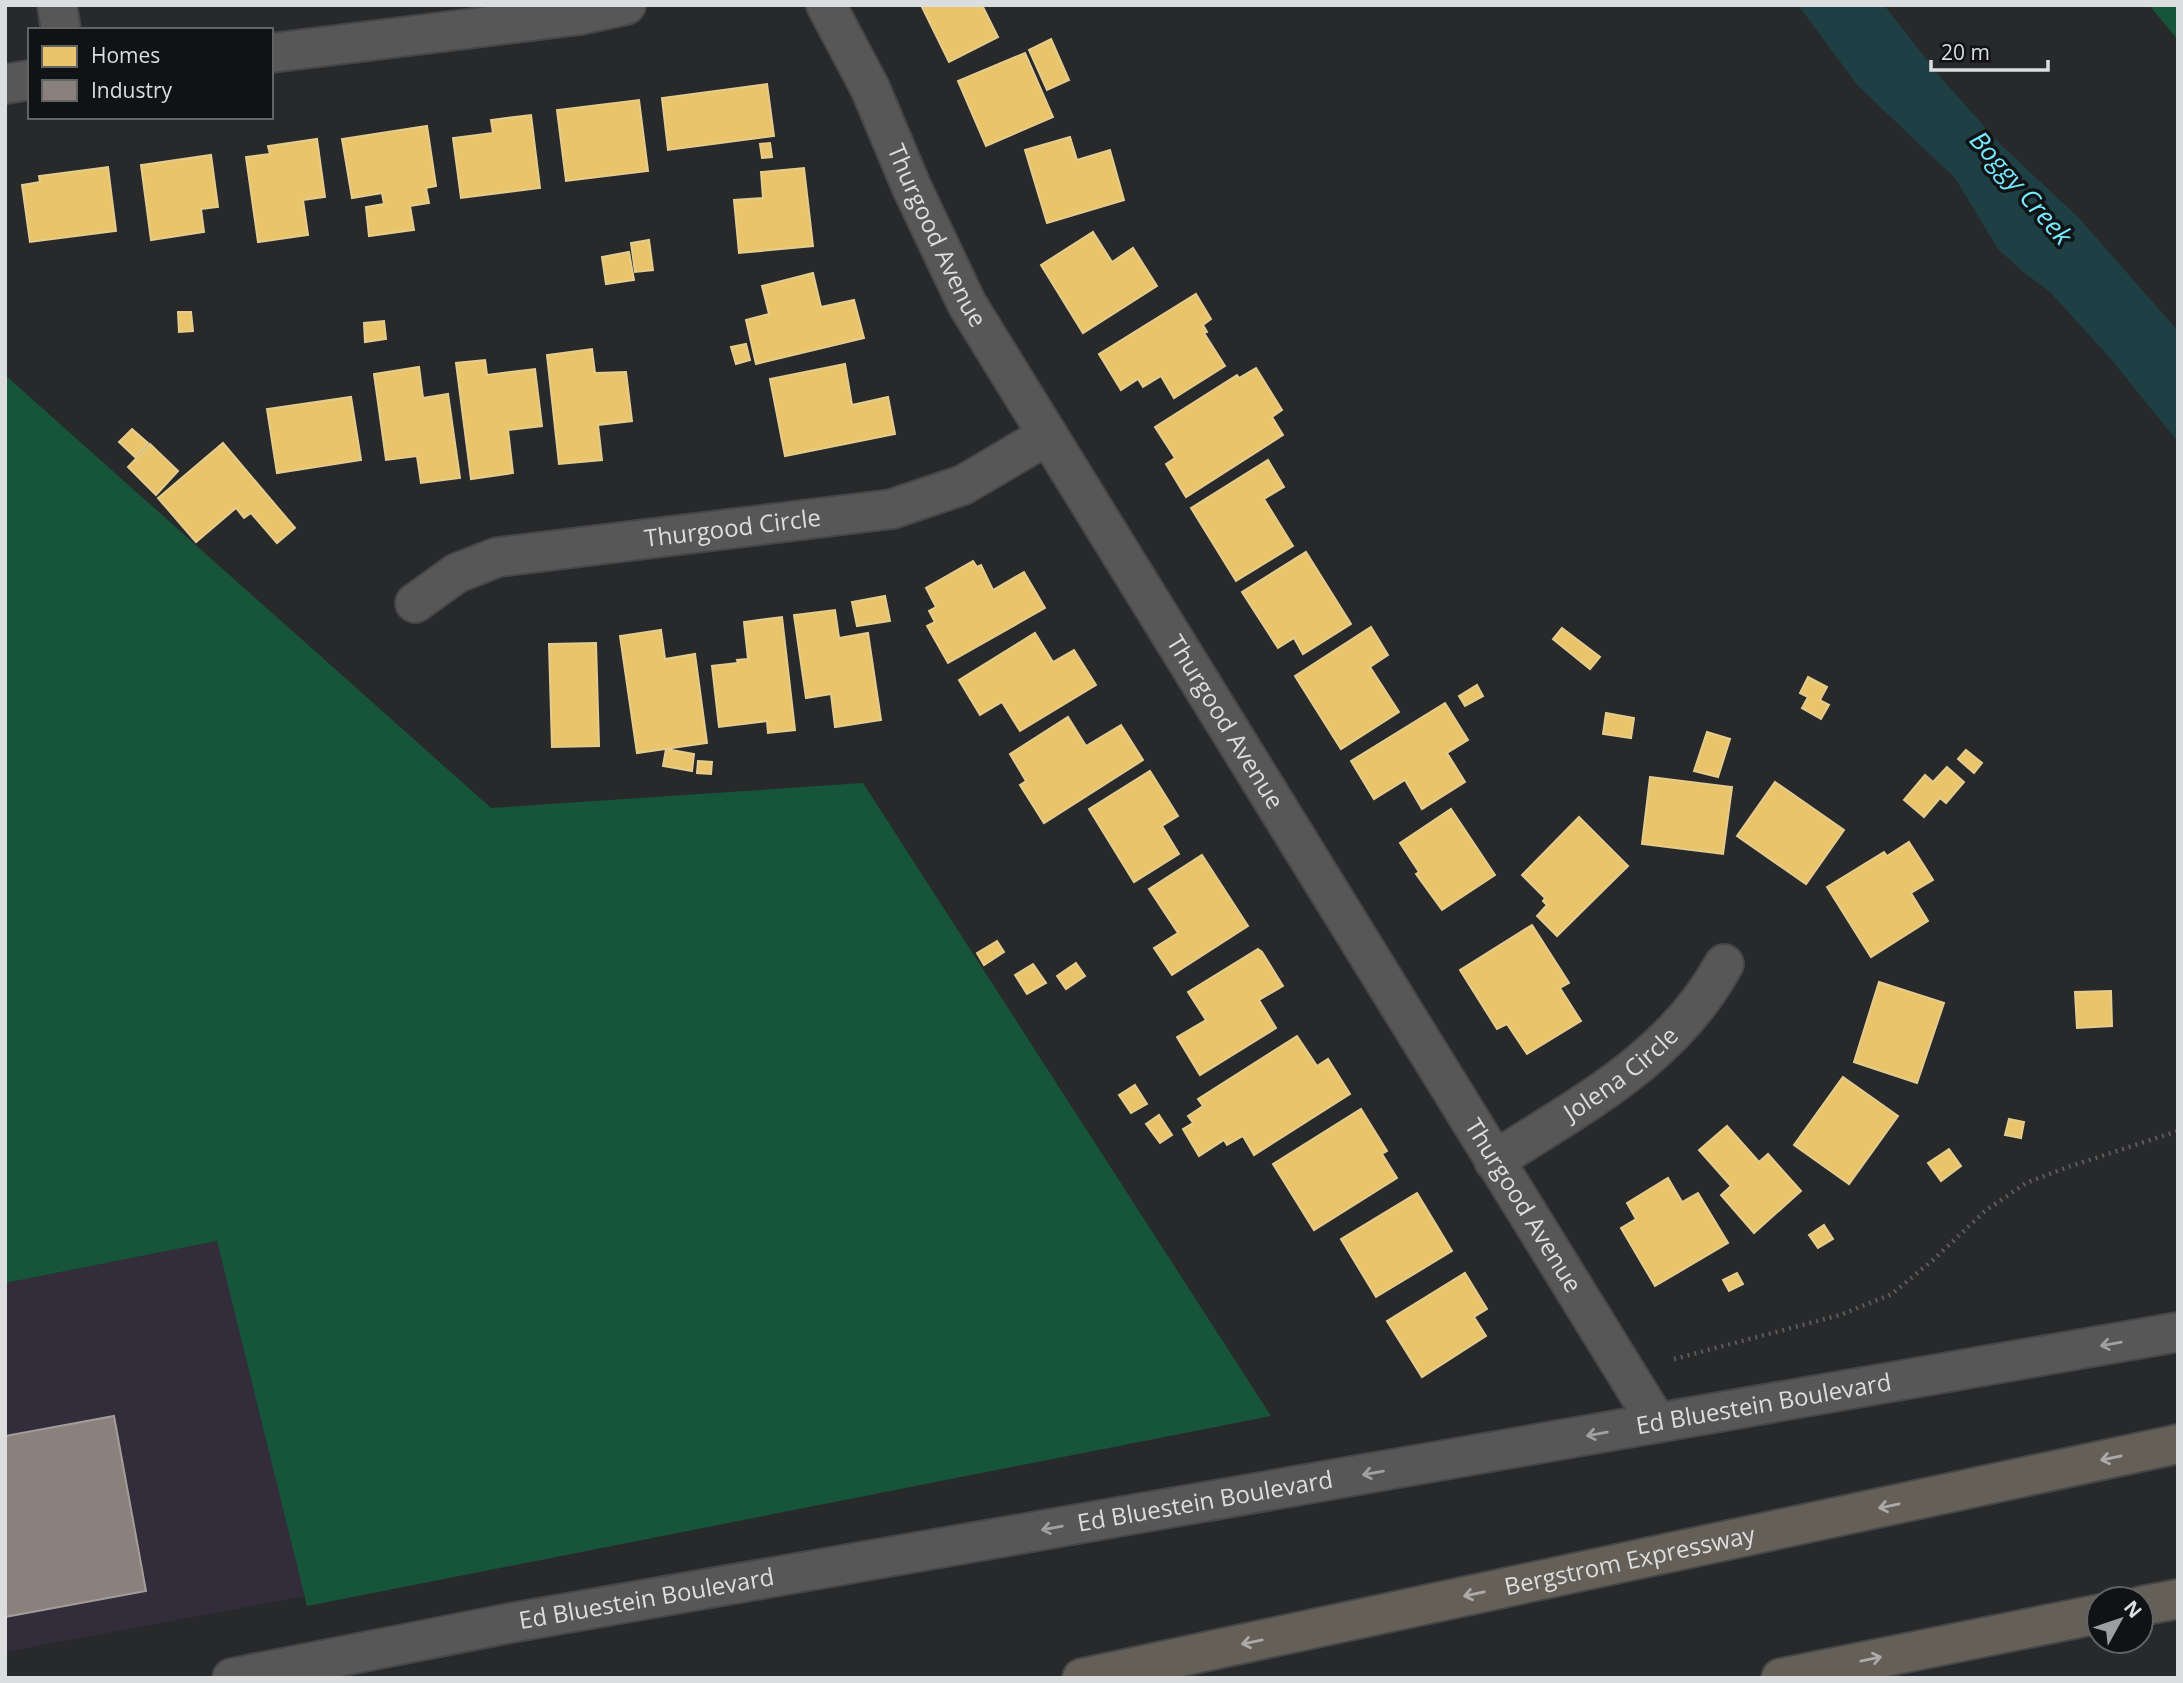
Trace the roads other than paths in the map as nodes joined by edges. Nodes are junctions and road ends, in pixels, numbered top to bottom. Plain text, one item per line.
1 (57, 5) edge
2 (626, 5) edge
3 (826, 5) edge
4 (61, 28) edge
5 (273, 53) edge
6 (28, 80) edge
7 (5, 84) edge
8 (1048, 435) junction
9 (415, 603) dead end
10 (1724, 964) dead end
11 (1494, 1161) junction
12 (2178, 1332) edge
13 (1657, 1423) junction
14 (2178, 1444) edge
15 (2178, 1599) edge
16 (2155, 1603) edge
17 (2085, 1617) edge
18 (232, 1678) edge
19 (1082, 1678) edge
20 (1780, 1678) edge

1 - 4 street
2 - 5 street
3 - 8 street, Thurgood Avenue
6 - 7 street
8 - 9 street, Thurgood Circle
8 - 11 street, Thurgood Avenue
10 - 11 street, Jolena Circle
11 - 13 street, Thurgood Avenue
12 -> 13 street, Ed Bluestein Boulevard
13 -> 18 street, Ed Bluestein Boulevard
14 -> 19 highway, Bergstrom Expressway
15 - 16 highway
20 -> 17 highway

